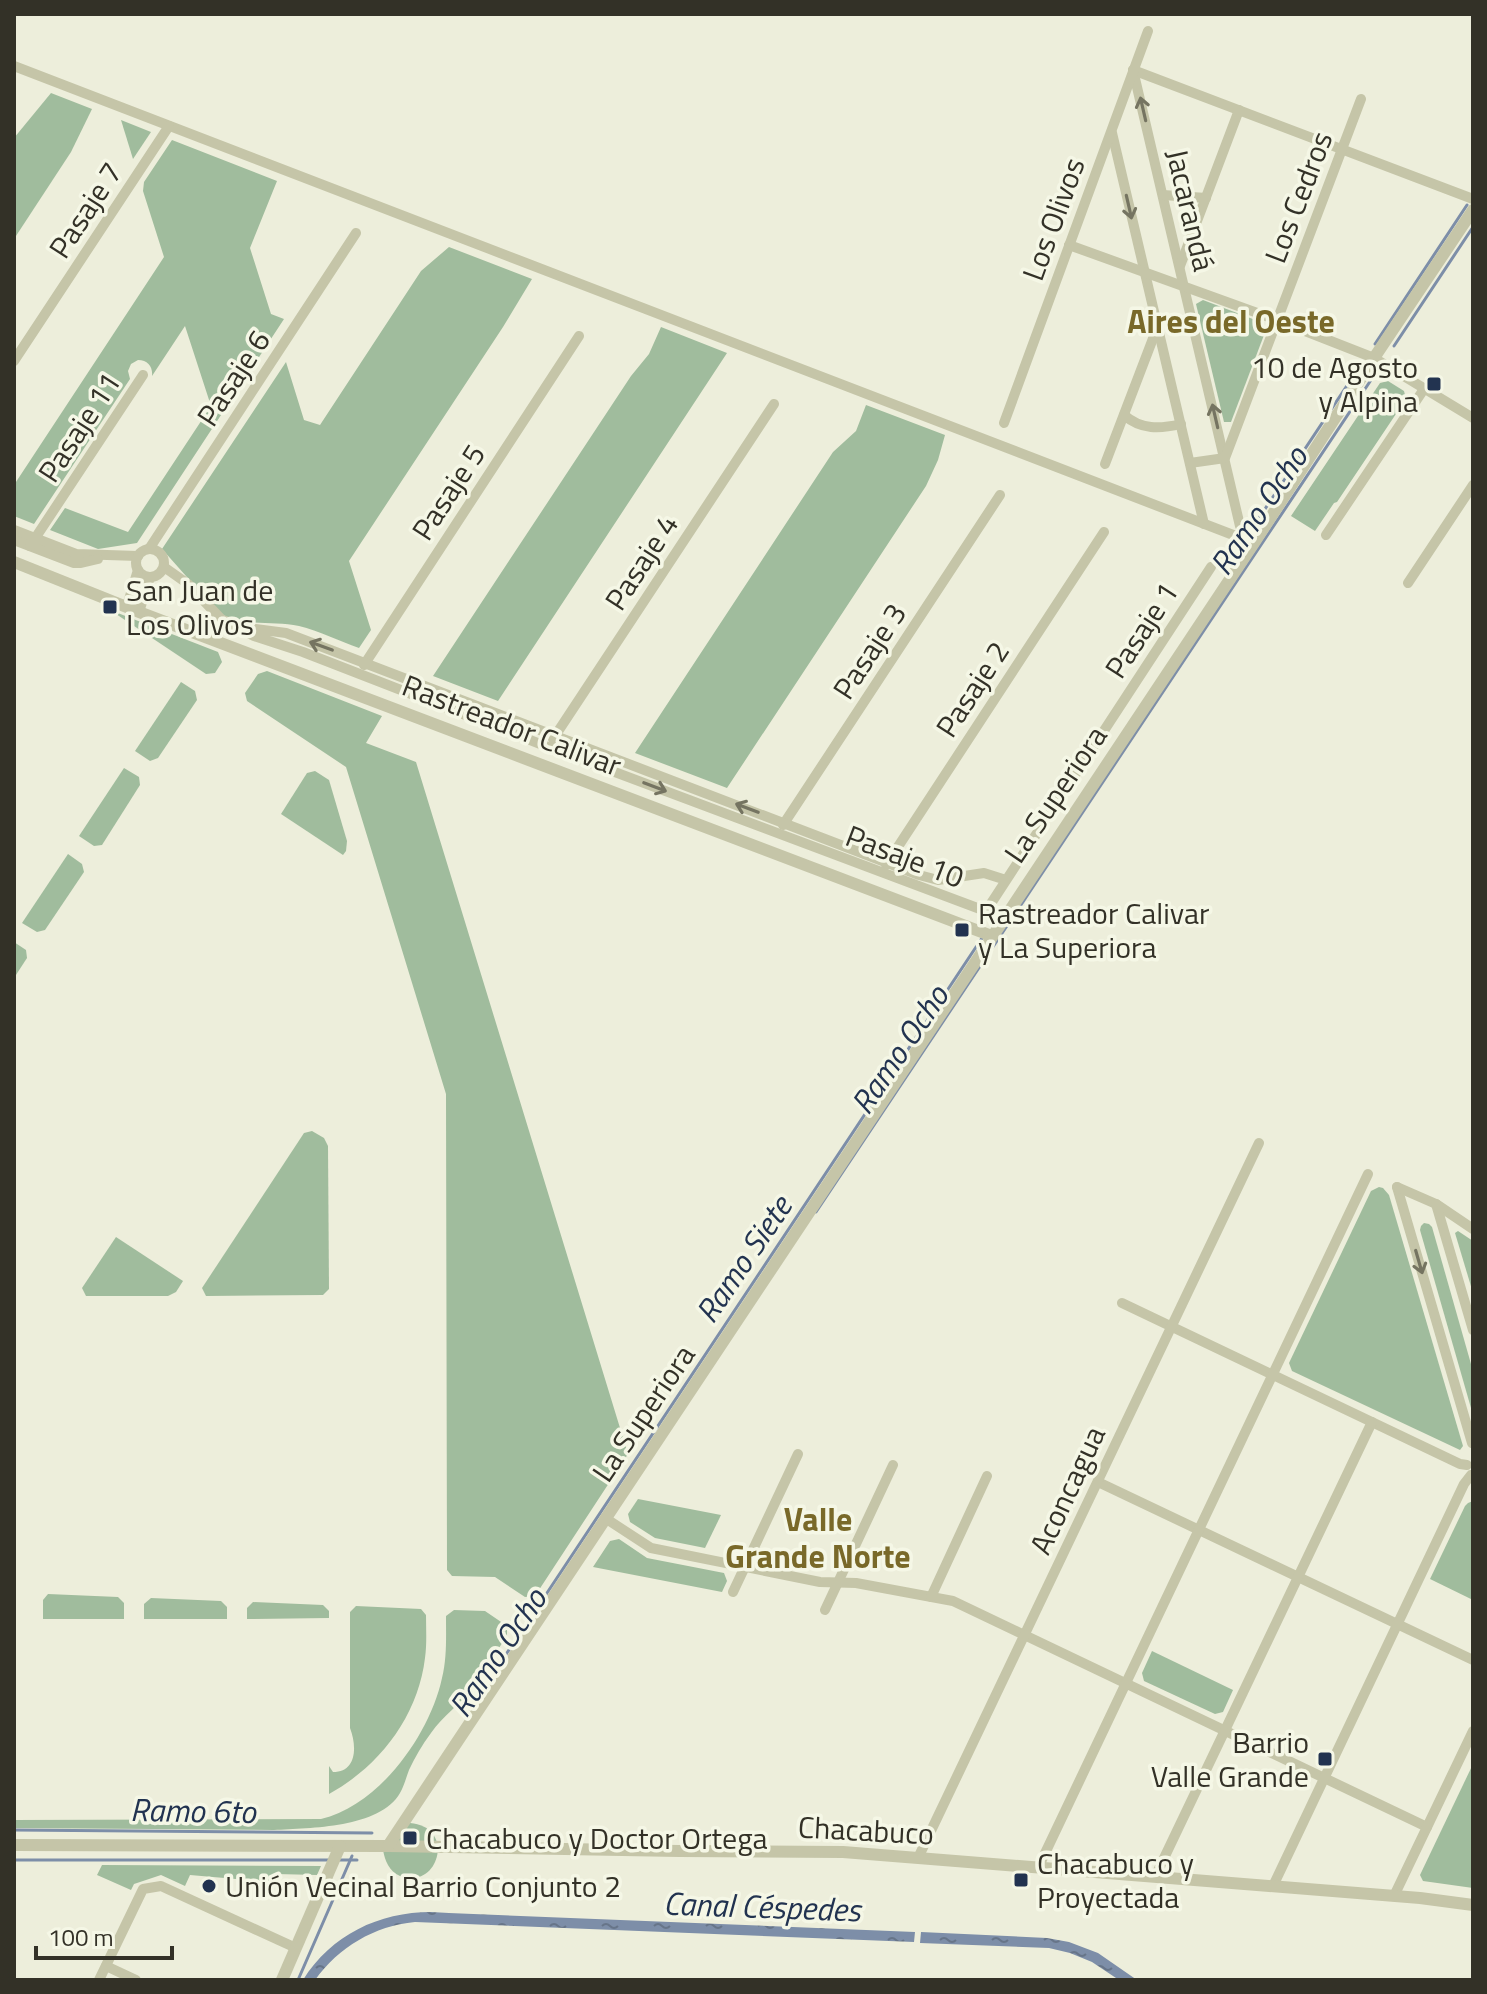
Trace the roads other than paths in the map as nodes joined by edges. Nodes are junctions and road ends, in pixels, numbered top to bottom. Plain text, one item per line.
1 (1148, 31) dead end
2 (14, 66) edge
3 (1133, 70) junction
4 (1361, 99) dead end
5 (1239, 110) junction
6 (169, 126) junction
7 (1111, 131) junction
8 (1342, 149) junction
9 (1163, 195) junction
10 (1206, 198) junction
11 (1473, 199) edge
12 (1473, 210) edge
13 (356, 233) dead end
14 (1069, 245) junction
15 (1180, 266) junction
16 (1145, 273) junction
17 (1185, 287) junction
18 (1277, 320) junction
19 (1158, 326) junction
20 (579, 336) dead end
21 (1374, 358) junction
22 (14, 361) edge
23 (143, 375) dead end
24 (1424, 389) junction
25 (774, 404) dead end
26 (1124, 415) junction
27 (1473, 418) edge
28 (1004, 423) dead end
29 (1181, 424) junction
30 (1225, 458) junction
31 (1190, 463) junction
32 (1105, 464) dead end
33 (1473, 485) edge
34 (1000, 495) dead end
35 (1204, 524) junction
36 (14, 530) edge
37 (1104, 532) dead end
38 (1326, 535) dead end
39 (1257, 538) junction
40 (14, 540) edge
41 (33, 542) junction
42 (149, 549) junction
43 (138, 556) junction
44 (14, 562) edge
45 (164, 567) junction
46 (1211, 567) dead end
47 (138, 570) junction
48 (150, 577) junction
49 (1408, 583) dead end
50 (133, 609) junction
51 (222, 620) junction
52 (365, 662) junction
53 (359, 674) junction
54 (555, 736) junction
55 (548, 747) junction
56 (784, 822) junction
57 (777, 833) junction
58 (884, 868) junction
59 (1006, 880) junction
60 (992, 936) junction
61 (1259, 1143) dead end
62 (1368, 1174) dead end
63 (1436, 1204) junction
64 (1473, 1229) edge
65 (1122, 1303) dead end
66 (1171, 1327) junction
67 (1473, 1330) edge
68 (1273, 1375) junction
69 (1372, 1422) junction
70 (1472, 1443) edge
71 (798, 1454) dead end
72 (893, 1465) dead end
73 (1470, 1473) edge
74 (987, 1476) dead end
75 (1098, 1482) junction
76 (605, 1518) junction
77 (1199, 1530) junction
78 (745, 1567) junction
79 (1298, 1577) junction
80 (838, 1582) junction
81 (733, 1592) dead end
82 (931, 1597) junction
83 (825, 1610) dead end
84 (1397, 1624) junction
85 (1025, 1635) junction
86 (1473, 1660) edge
87 (1126, 1683) junction
88 (1225, 1730) junction
89 (1473, 1731) edge
90 (1324, 1778) junction
91 (1427, 1827) junction
92 (14, 1845) edge
93 (388, 1846) junction
94 (336, 1855) junction
95 (918, 1858) junction
96 (1038, 1868) junction
97 (1155, 1877) junction
98 (1273, 1886) junction
99 (1394, 1896) junction
100 (1473, 1905) edge
101 (296, 1948) junction
102 (106, 1966) junction
103 (99, 1980) edge
104 (136, 1980) edge
105 (282, 1980) edge

1 - 3 street, Los Olivos
2 - 6 street
3 - 5 street
3 - 7 street, Los Olivos
9 -> 3 street, Jacarandá
4 - 8 street, Los Cedros
5 - 8 street
5 - 10 street
6 - 22 street, Pasaje 7
6 - 35 street
7 - 14 street, Los Olivos
7 -> 16 street, Jacarandá
8 - 11 street
8 - 18 street, Los Cedros
9 - 10 street
9 - 15 street, Jacarandá
10 - 15 street
12 - 21 street, La Superiora
13 - 42 street, Pasaje 6
14 - 16 street
14 - 28 street, Los Olivos
15 - 17 street, Jacarandá
16 - 17 street
16 - 19 street, Jacarandá
17 - 18 street
30 -> 17 street, Jacarandá
18 - 21 street
18 - 30 street, Los Cedros
19 - 26 street
19 - 29 street, Jacarandá
20 - 52 street, Pasaje 5
21 - 24 street
21 - 39 street, La Superiora
23 - 41 street, Pasaje 11
24 - 27 street
24 - 38 street
25 - 54 street, Pasaje 4
26 - 29 street
26 - 32 street
29 - 31 street, Jacarandá
30 - 31 street
30 - 39 street, Jacarandá
31 - 35 street, Jacarandá
33 - 49 street
34 - 56 street, Pasaje 3
35 - 39 street
36 - 41 street
37 - 58 street, Pasaje 2
39 - 60 street, La Superiora
40 - 41 street
41 - 43 street
42 - 43 street
42 - 45 street
43 - 47 street
44 - 50 street, Rastreador Calivar
45 - 48 street
45 - 51 street, Pasaje 10
46 - 59 street, Pasaje 1
47 - 48 street
47 - 50 street
48 - 50 street
50 - 60 street, Rastreador Calivar
52 -> 51 street, Pasaje 10
51 - 53 street, Pasaje 10
52 - 53 street, Pasaje 5
52 - 54 street, Pasaje 10
53 - 55 street, Pasaje 10
54 - 55 street, Pasaje 4
56 -> 54 street, Pasaje 10
55 -> 57 street, Pasaje 10
56 - 57 street, Pasaje 3
56 - 58 street, Pasaje 10
57 - 58 street, Pasaje 10
58 - 59 street, Pasaje 10
58 - 59 street, Pasaje 10
60 - 76 street, La Superiora
61 - 66 street, Aconcagua
62 - 68 street
63 - 64 street
63 - 67 street
63 -> 70 street
65 - 66 street
66 - 68 street
66 - 75 street, Aconcagua
68 - 69 street
68 - 77 street
69 - 73 street
69 - 79 street
70 - 73 street
71 - 78 street
72 - 80 street
73 - 84 street
74 - 82 street
75 - 77 street
75 - 85 street, Aconcagua
76 - 78 street
76 - 93 street, La Superiora
77 - 79 street
77 - 87 street
78 - 80 street
78 - 81 street
79 - 84 street
79 - 88 street
80 - 82 street
80 - 83 street
82 - 85 street
84 - 86 street
84 - 90 street
85 - 87 street
85 - 95 street, Aconcagua
87 - 88 street
87 - 96 street
88 - 90 street
88 - 97 street
89 - 91 street
90 - 91 street
90 - 98 street
91 - 99 street
92 - 94 street, Chacabuco
93 - 94 street, Chacabuco
93 - 95 street, Chacabuco
94 - 101 street
95 - 96 street, Chacabuco
96 - 97 street, Chacabuco
97 - 98 street, Chacabuco
98 - 99 street, Chacabuco
99 - 100 street, Chacabuco
101 - 102 street
101 - 105 street
102 - 103 street
102 - 104 street

